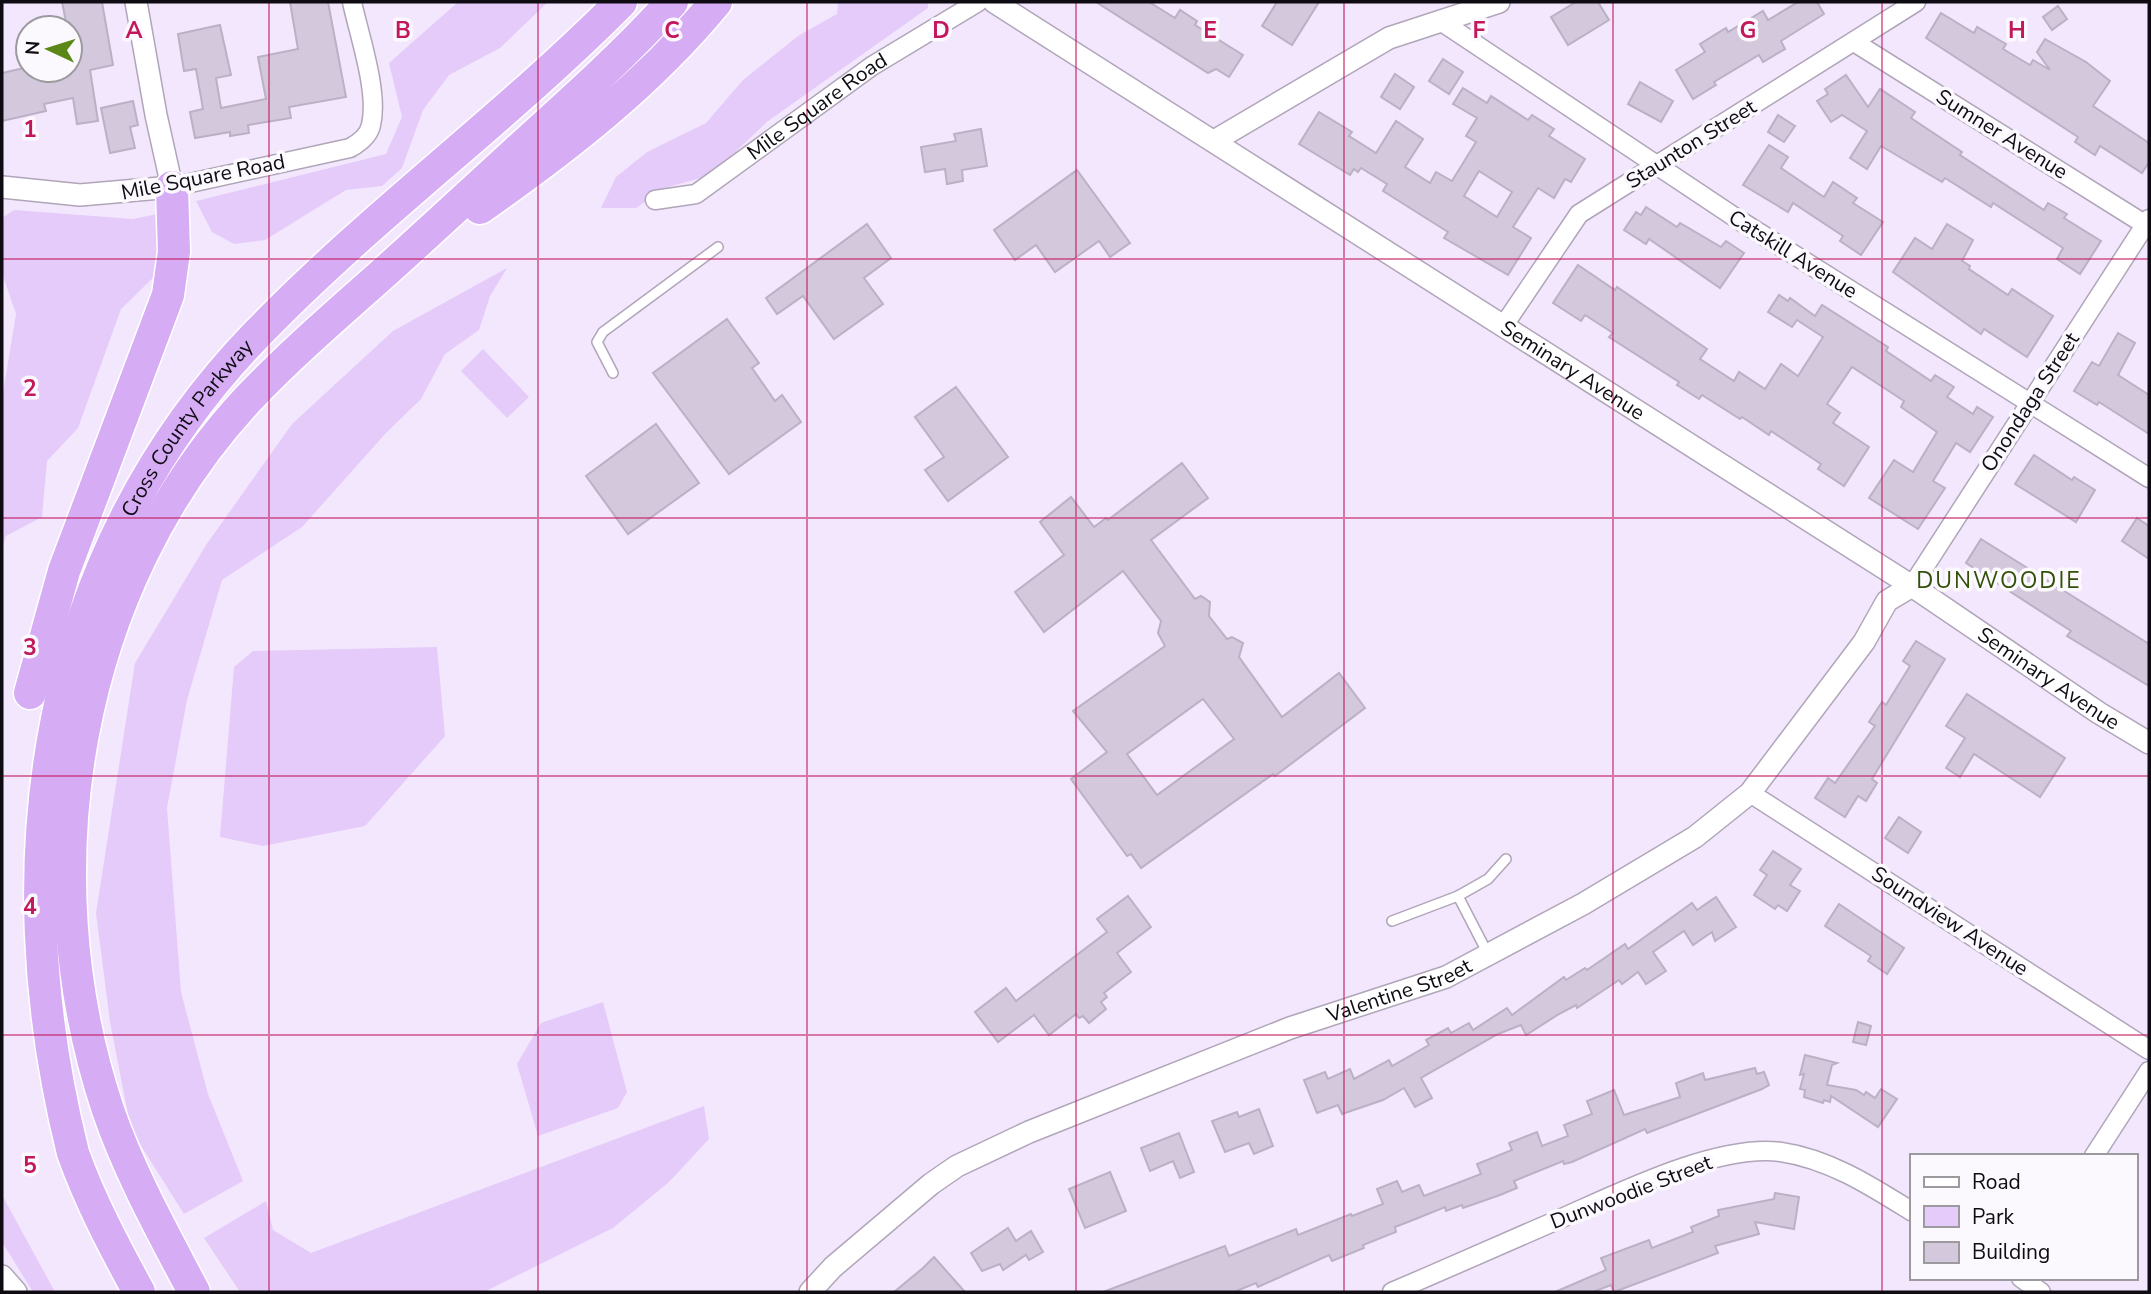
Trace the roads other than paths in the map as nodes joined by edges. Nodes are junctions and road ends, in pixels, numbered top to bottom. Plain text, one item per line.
1 (136, 2) edge
2 (352, 2) edge
3 (598, 2) edge
4 (621, 2) edge
5 (672, 2) edge
6 (716, 2) edge
7 (978, 2) edge
8 (1499, 2) edge
9 (1916, 2) edge
10 (1009, 6) edge
11 (1441, 22) junction
12 (1854, 42) junction
13 (509, 104) junction
14 (1214, 141) junction
15 (1655, 165) junction
16 (2, 187) edge
17 (172, 187) junction
18 (655, 200) dead end
19 (2148, 223) edge
20 (718, 247) dead end
21 (378, 278) junction
22 (1504, 326) junction
23 (613, 373) dead end
24 (2031, 402) junction
25 (2149, 478) edge
26 (1912, 586) junction
27 (2149, 743) edge
28 (1750, 793) junction
29 (29, 824) junction
30 (1506, 859) dead end
31 (1458, 897) junction
32 (1392, 921) dead end
33 (1488, 954) junction
34 (2149, 1050) edge
35 (2149, 1071) edge
36 (2095, 1154) edge
37 (1910, 1210) edge
38 (2, 1276) edge
39 (2023, 1280) edge
40 (16, 1292) edge
41 (139, 1292) edge
42 (194, 1292) edge
43 (810, 1292) edge
44 (1392, 1292) edge
45 (2041, 1292) edge

1 - 17 street
2 - 17 street, Mile Square Road
3 - 13 highway
4 - 13 highway
5 - 21 highway
6 - 21 highway
7 - 18 street, Mile Square Road
8 - 11 street
9 - 12 street, Staunton Street
10 - 14 street, Seminary Avenue
11 - 14 street
11 - 15 street, Catskill Avenue
12 - 15 street, Staunton Street
12 - 19 street, Sumner Avenue
13 - 29 highway, Cross County Parkway
14 - 22 street, Seminary Avenue
15 - 22 street, Staunton Street
15 - 24 street, Catskill Avenue
16 - 17 street, Mile Square Road
17 - 29 highway
19 - 24 street, Onondaga Street
20 - 23 lane
21 - 42 highway, Cross County Parkway
22 - 26 street, Seminary Avenue
24 - 25 street, Catskill Avenue
24 - 26 street, Onondaga Street
26 - 27 street, Seminary Avenue
26 - 28 street, Valentine Street
28 - 33 street, Valentine Street
28 - 34 street, Soundview Avenue
29 - 41 highway, Cross County Parkway
30 - 31 lane
31 - 32 lane
31 - 33 lane
33 - 43 street, Valentine Street
35 - 36 street
37 - 44 street, Dunwoodie Street
38 - 40 street
39 - 45 street

